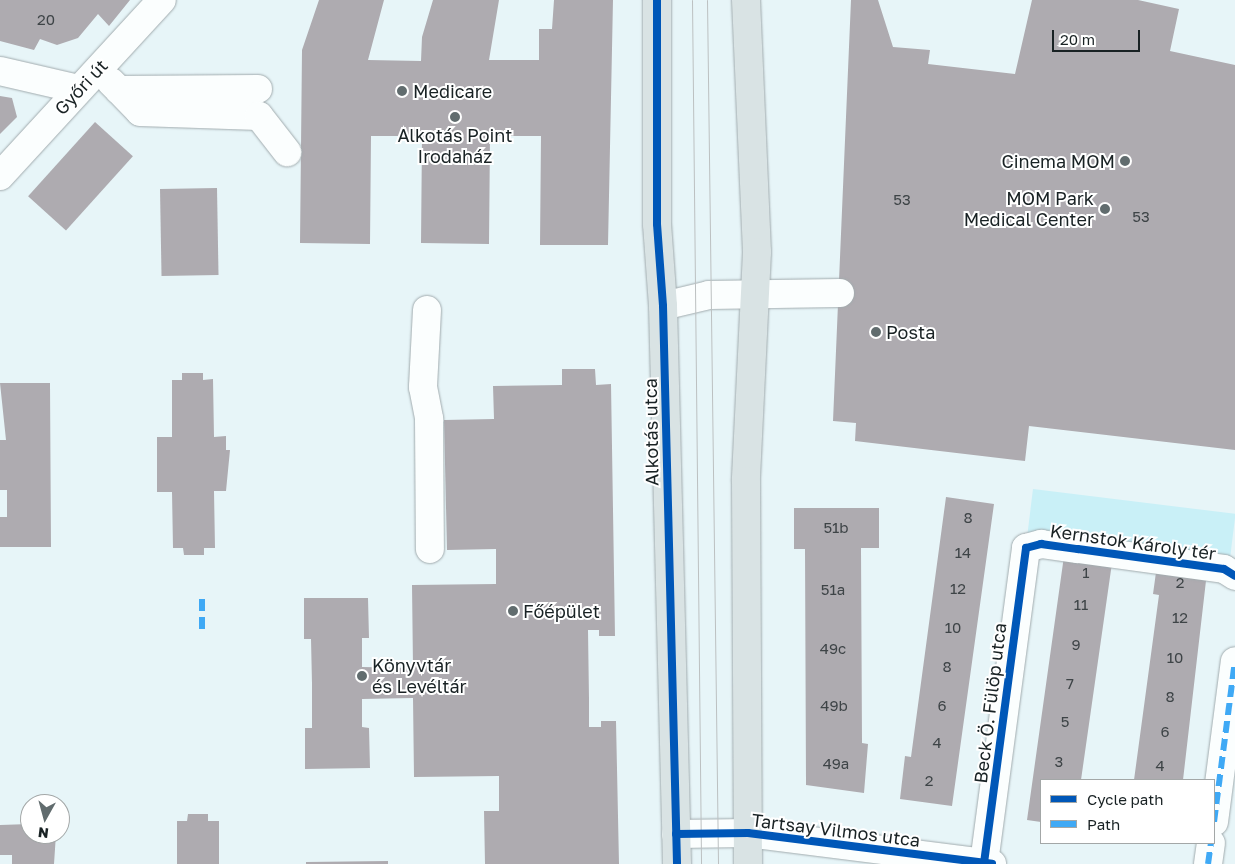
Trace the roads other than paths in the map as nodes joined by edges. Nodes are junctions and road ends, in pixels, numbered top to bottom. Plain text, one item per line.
1 (162, 0) edge
2 (657, 0) edge
3 (747, 2) edge
4 (97, 69) junction
5 (0, 72) edge
6 (78, 89) junction
7 (258, 89) dead end
8 (119, 90) junction
9 (287, 152) dead end
10 (0, 176) edge
11 (756, 292) junction
12 (840, 293) dead end
13 (663, 306) junction
14 (427, 310) dead end
15 (1026, 548) joint
16 (430, 549) dead end
17 (1235, 576) edge
18 (1235, 661) edge
19 (1215, 814) edge
20 (748, 833) junction
21 (676, 834) junction
22 (1211, 844) edge
23 (988, 863) edge
24 (677, 864) edge
25 (748, 864) edge
26 (1208, 864) edge

1 - 4 street, Győri út
2 - 13 main road, Alkotás utca
3 - 11 main road
4 - 6 street, Győri út
4 - 8 street
5 - 6 street
6 - 10 street, Győri út
7 - 8 street
8 - 9 street
11 - 12 street
11 - 13 street
11 - 20 main road
13 - 21 main road, Alkotás utca
14 - 16 street
15 - 17 street, Kernstok Károly tér
15 - 23 street, Beck Ö. Fülöp utca
18 - 19 street
20 - 21 street, Tartsay Vilmos utca
20 - 23 street, Tartsay Vilmos utca
20 - 25 main road
21 - 24 main road, Alkotás utca
22 - 26 street

